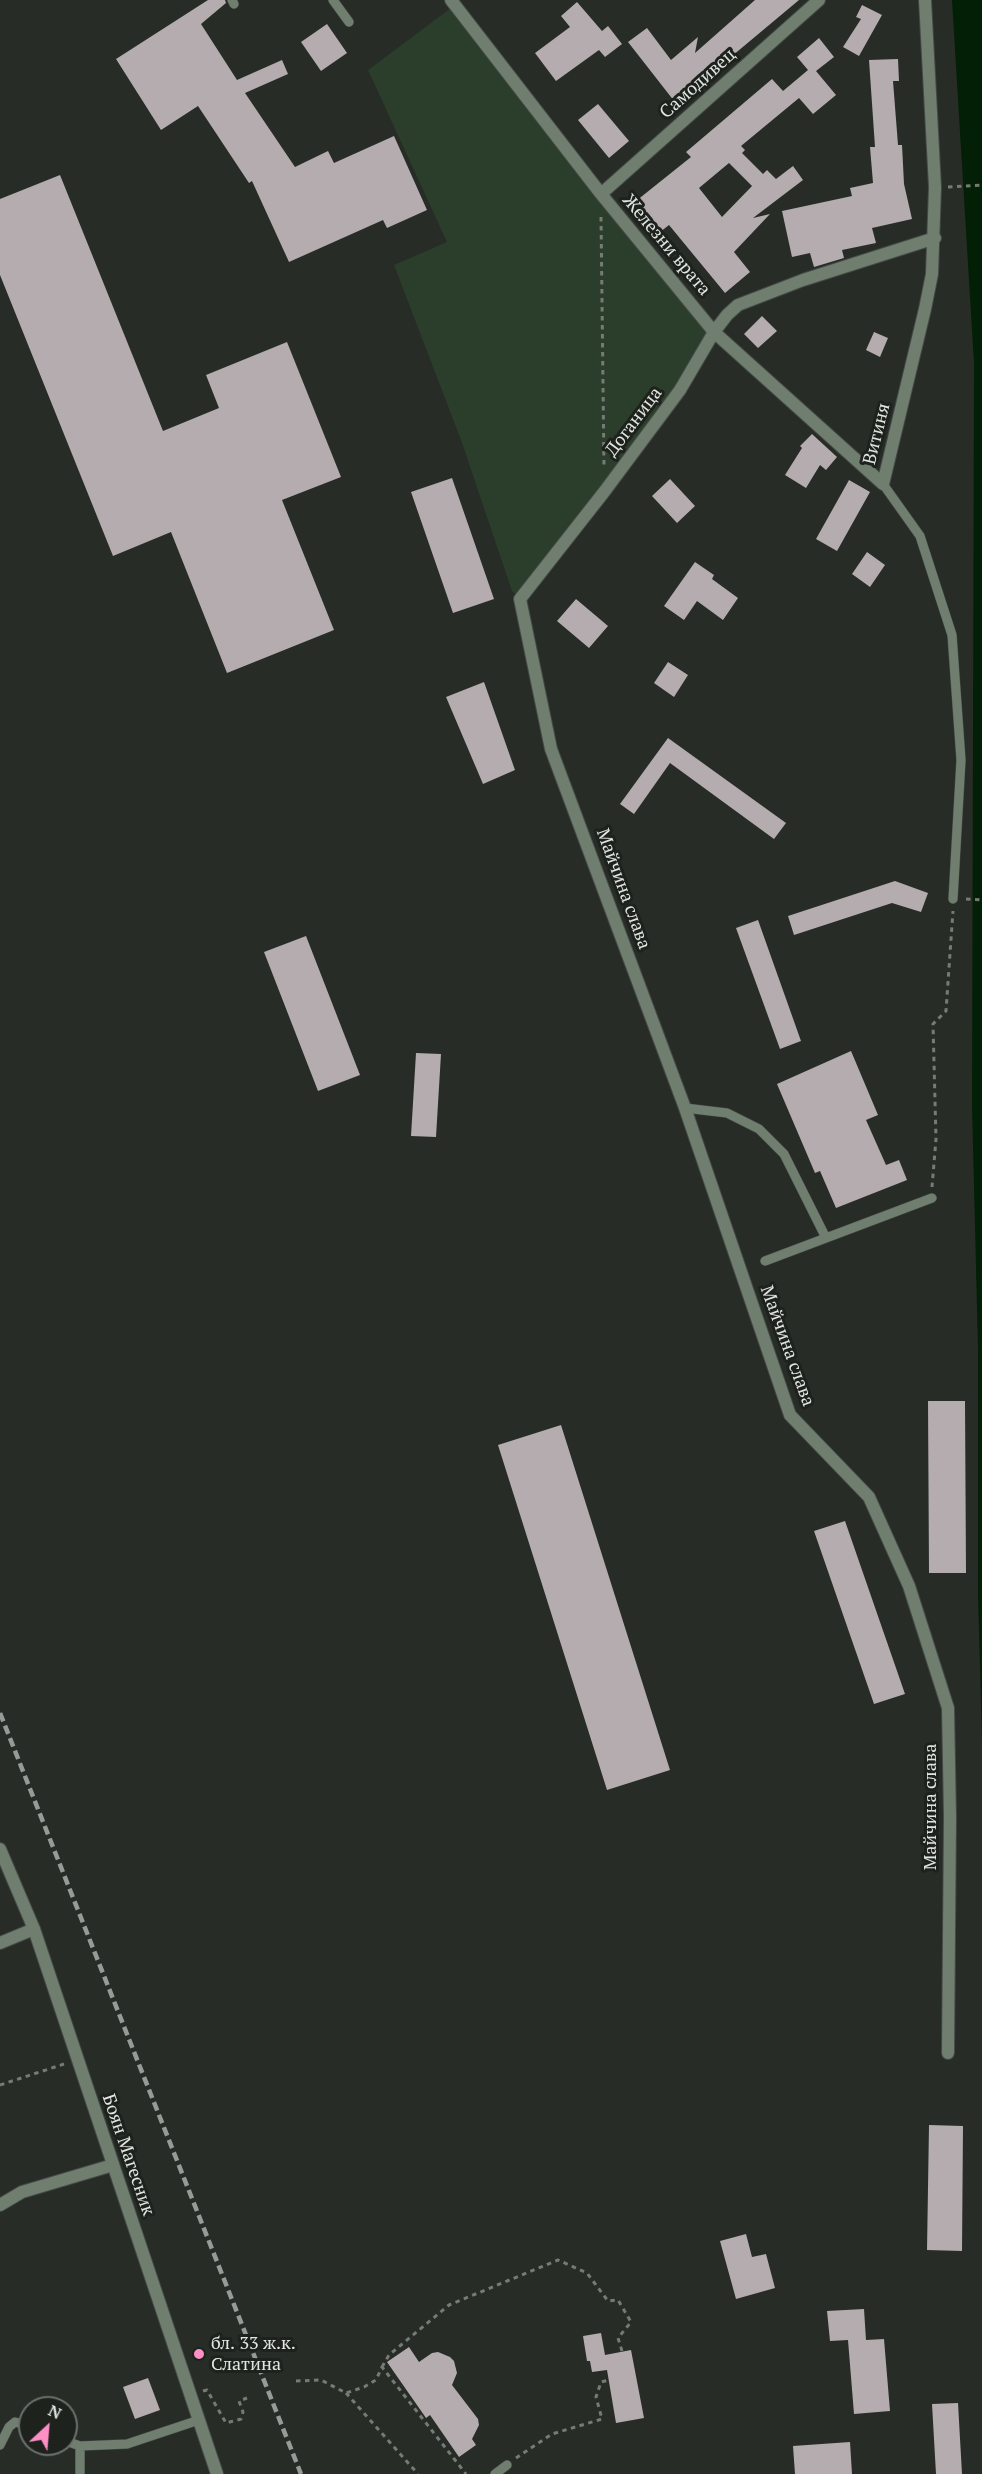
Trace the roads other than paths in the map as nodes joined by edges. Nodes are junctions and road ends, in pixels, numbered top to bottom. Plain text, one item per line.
1 (333, 0) edge
2 (819, 0) edge
3 (925, 0) edge
4 (456, 2) edge
5 (349, 22) dead end
6 (601, 194) junction
7 (935, 238) junction
8 (714, 332) junction
9 (883, 484) junction
10 (551, 749) joint
11 (953, 899) road end
12 (685, 1108) junction
13 (932, 1198) road end
14 (826, 1238) junction
15 (765, 1261) dead end
16 (0, 1849) edge
17 (34, 1929) junction
18 (0, 1943) edge
19 (948, 2053) dead end
20 (112, 2165) junction
21 (0, 2205) edge
22 (199, 2420) junction
23 (18, 2423) edge
24 (0, 2445) edge
25 (80, 2446) joint
26 (507, 2465) road end
27 (80, 2474) edge
28 (217, 2474) edge
29 (495, 2474) edge

1 - 5 lane
2 - 6 street, Самодивец
3 - 7 street, Витиня
4 - 6 street, Железни врата
6 - 8 street, Железни врата
7 - 8 street, Доганица
7 - 9 street, Витиня
8 - 9 street, Железни врата
8 - 10 street, Доганица
9 - 11 lane, Витиня
10 - 12 street, Майчина слава
12 - 14 lane
12 - 19 street, Майчина слава
13 - 14 lane
14 - 15 lane
16 - 17 street, Боян Магесник
17 - 18 street
17 - 20 street, Боян Магесник
20 - 21 street
20 - 22 street, Боян Магесник
22 - 25 lane
22 - 28 street, Боян Магесник
23 - 24 lane
25 - 27 lane
26 - 29 lane

